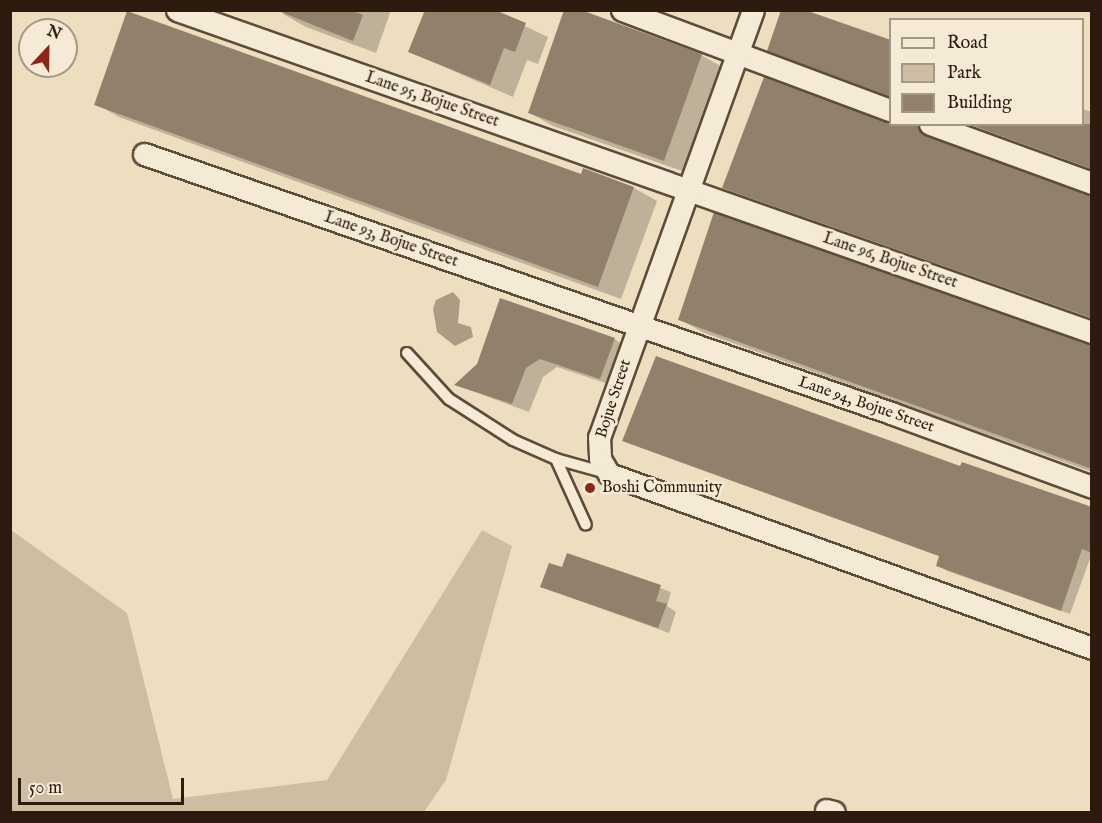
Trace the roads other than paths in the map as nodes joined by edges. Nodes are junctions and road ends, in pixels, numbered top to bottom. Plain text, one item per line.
1 (177, 10) edge
2 (622, 10) edge
3 (753, 10) edge
4 (737, 54) junction
5 (889, 109) edge
6 (935, 126) edge
7 (144, 154) dead end
8 (1092, 183) edge
9 (688, 190) junction
10 (639, 327) junction
11 (1092, 332) edge
12 (407, 353) dead end
13 (555, 459) junction
14 (609, 474) junction
15 (1092, 486) edge
16 (586, 525) dead end
17 (1092, 648) edge

1 - 9 street, Lane 95, Bojue Street
2 - 4 street
3 - 4 street, Bojue Street
4 - 5 street
4 - 9 street, Bojue Street
6 - 8 street
7 - 10 street, Lane 93, Bojue Street
9 - 10 street, Bojue Street
9 - 11 street, Lane 96, Bojue Street
10 - 14 street, Bojue Street
10 - 15 street, Lane 94, Bojue Street
12 - 13 lane
13 - 14 lane
13 - 16 lane
14 - 17 street

